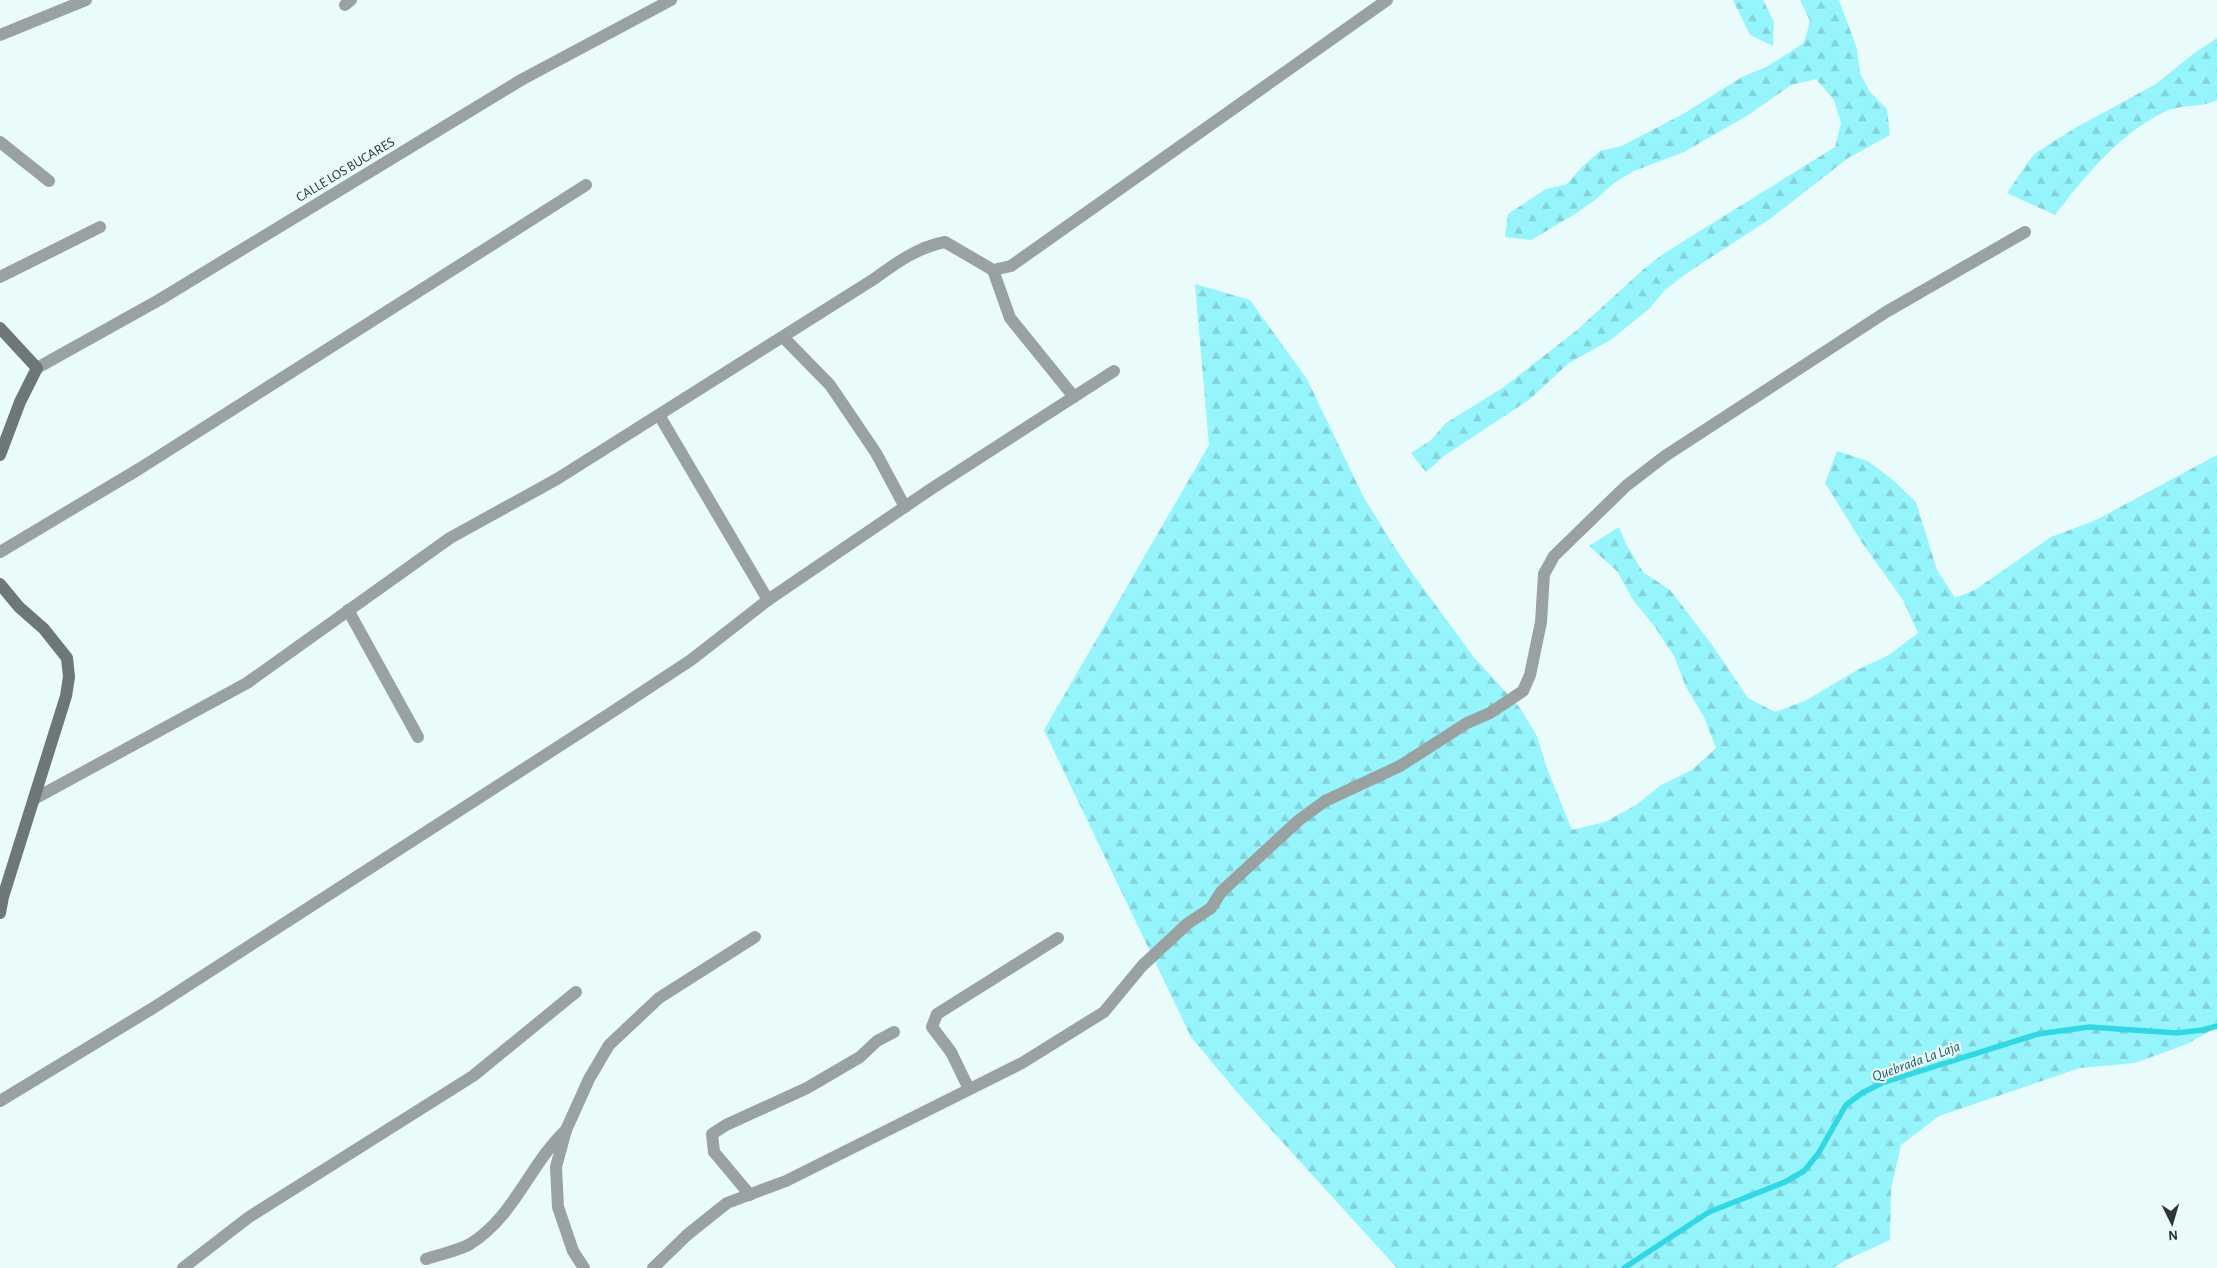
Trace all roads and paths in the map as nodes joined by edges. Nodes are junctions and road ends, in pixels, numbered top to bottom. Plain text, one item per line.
1 (86, 0) edge
2 (671, 0) edge
3 (1387, 0) edge
4 (0, 35) edge
5 (0, 142) edge
6 (49, 181) dead end
7 (586, 186) dead end
8 (100, 227) dead end
9 (2025, 232) dead end
10 (993, 270) junction
11 (0, 277) edge
12 (0, 328) edge
13 (783, 336) junction
14 (37, 368) junction
15 (1114, 371) dead end
16 (1074, 397) junction
17 (659, 415) junction
18 (0, 455) edge
19 (905, 506) junction
20 (0, 552) edge
21 (0, 584) edge
22 (768, 600) junction
23 (348, 610) junction
24 (418, 737) dead end
25 (34, 799) junction
26 (1, 898) edge
27 (0, 913) edge
28 (755, 937) dead end
29 (1058, 938) dead end
30 (576, 992) dead end
31 (894, 1032) dead end
32 (969, 1089) junction
33 (0, 1101) edge
34 (566, 1130) junction
35 (750, 1194) junction
36 (426, 1259) dead end
37 (183, 1268) edge
38 (584, 1268) edge
39 (653, 1268) edge

1 - 4 street
2 - 14 street, CALLE LOS BUCARES
3 - 10 street
5 - 6 street
7 - 20 street
8 - 11 street
9 - 32 street
10 - 13 street
10 - 16 street
12 - 14 street
13 - 17 street
13 - 19 street
14 - 18 street
15 - 16 street
16 - 19 street
17 - 22 street
17 - 23 street
19 - 22 street
21 - 25 street
22 - 33 street
23 - 24 street
23 - 25 street
25 - 26 street
26 - 27 street
28 - 34 street
29 - 32 street
30 - 37 street
31 - 35 street
32 - 35 street
34 - 36 street
34 - 38 street
35 - 39 street

